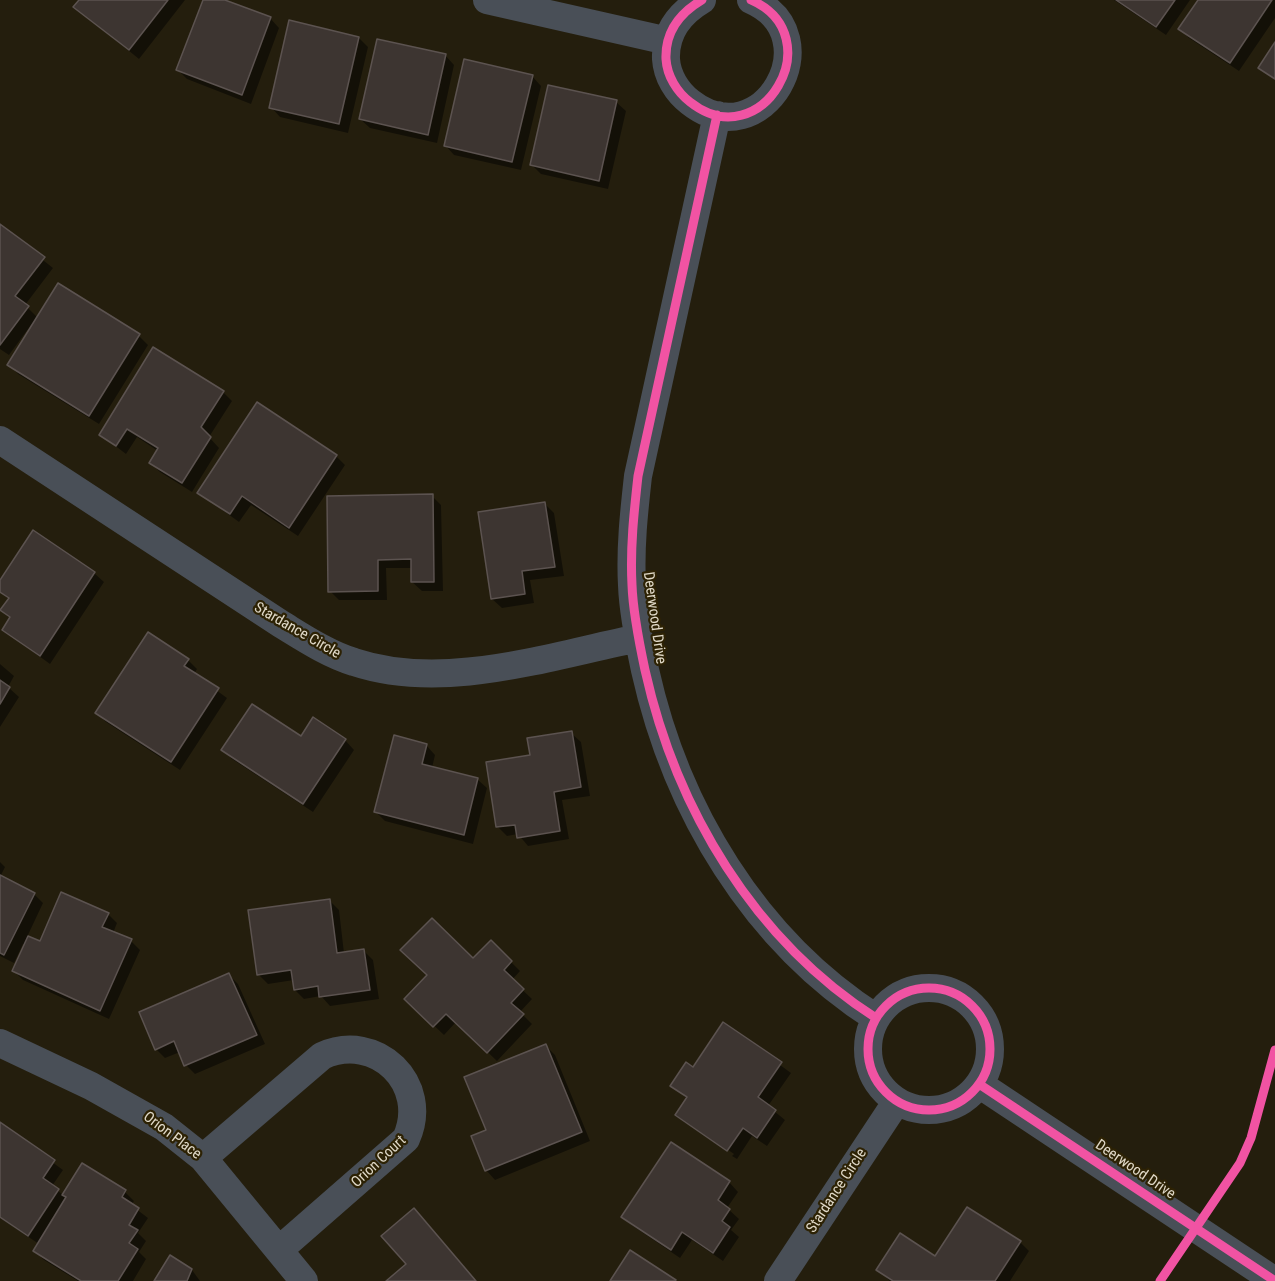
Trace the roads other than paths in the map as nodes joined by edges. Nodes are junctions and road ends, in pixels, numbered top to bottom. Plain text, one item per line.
1 (487, 0) edge
2 (702, 0) edge
3 (751, 0) edge
4 (668, 41) junction
5 (717, 116) junction
6 (0, 440) edge
7 (639, 638) junction
8 (876, 1018) junction
9 (0, 1042) edge
10 (979, 1084) junction
11 (897, 1101) junction
12 (203, 1158) junction
13 (279, 1250) junction
14 (304, 1281) edge
15 (778, 1281) edge
16 (1275, 1281) edge

1 - 4 street
2 - 4 street
3 - 5 street
4 - 5 street
5 - 7 street, Deerwood Drive
6 - 7 street, Stardance Circle
7 - 8 street, Deerwood Drive
8 - 10 street
8 - 11 street
9 - 12 street, Orion Place
10 - 11 street
10 - 16 street, Deerwood Drive
11 - 15 street, Stardance Circle
12 - 13 street, Orion Place
12 - 13 street, Orion Court
13 - 14 street, Orion Place

